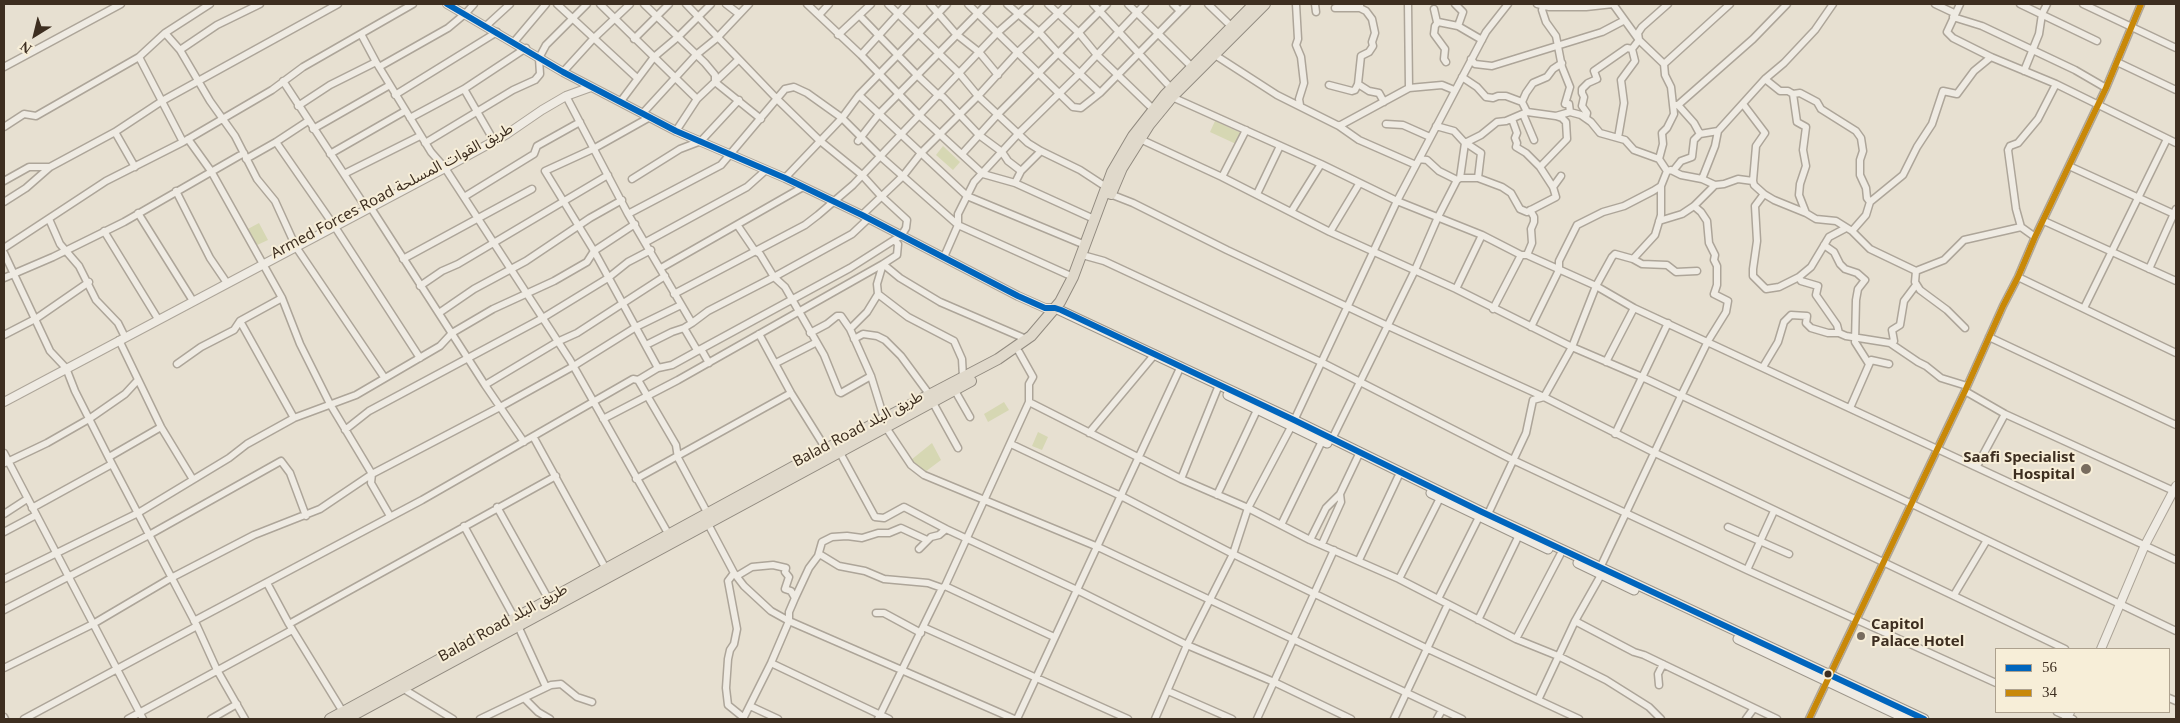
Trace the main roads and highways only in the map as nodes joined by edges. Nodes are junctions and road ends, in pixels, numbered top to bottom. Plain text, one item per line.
1 (1253, 4) edge
2 (1265, 4) edge
3 (1172, 93) junction
4 (1108, 191) junction
5 (1085, 251) junction
6 (1054, 310) junction
7 (930, 397) junction
8 (885, 422) junction
9 (1358, 455) junction
10 (1483, 515) junction
11 (708, 518) junction
12 (1520, 533) junction
13 (1601, 571) junction
14 (516, 622) junction
15 (1829, 678) junction
16 (344, 716) edge
17 (330, 719) edge
18 (1907, 719) edge
19 (1924, 719) edge

1 - 3 highway, Balad Road طريق البلد
2 - 3 highway, Balad Road طريق البلد
3 - 4 highway, Balad Road طريق البلد
3 - 4 highway, Balad Road طريق البلد
4 - 5 highway, Balad Road طريق البلد
4 - 5 highway, Balad Road طريق البلد
5 - 6 highway, Balad Road طريق البلد
5 - 6 highway, Balad Road طريق البلد
6 - 7 highway, Balad Road طريق البلد
6 - 7 highway, Balad Road طريق البلد
6 - 9 main road
7 - 8 highway, Balad Road طريق البلد
8 - 11 highway, Balad Road طريق البلد
8 - 11 highway, Balad Road طريق البلد
9 - 10 main road
9 - 10 main road
10 - 12 main road
11 - 14 highway, Balad Road طريق البلد
11 - 14 highway, Balad Road طريق البلد
12 - 13 main road
12 - 13 main road
13 - 15 main road
14 - 16 highway, Balad Road طريق البلد
14 - 16 highway, Balad Road طريق البلد
15 - 18 main road
15 - 19 main road
16 - 17 highway, Balad Road طريق البلد

